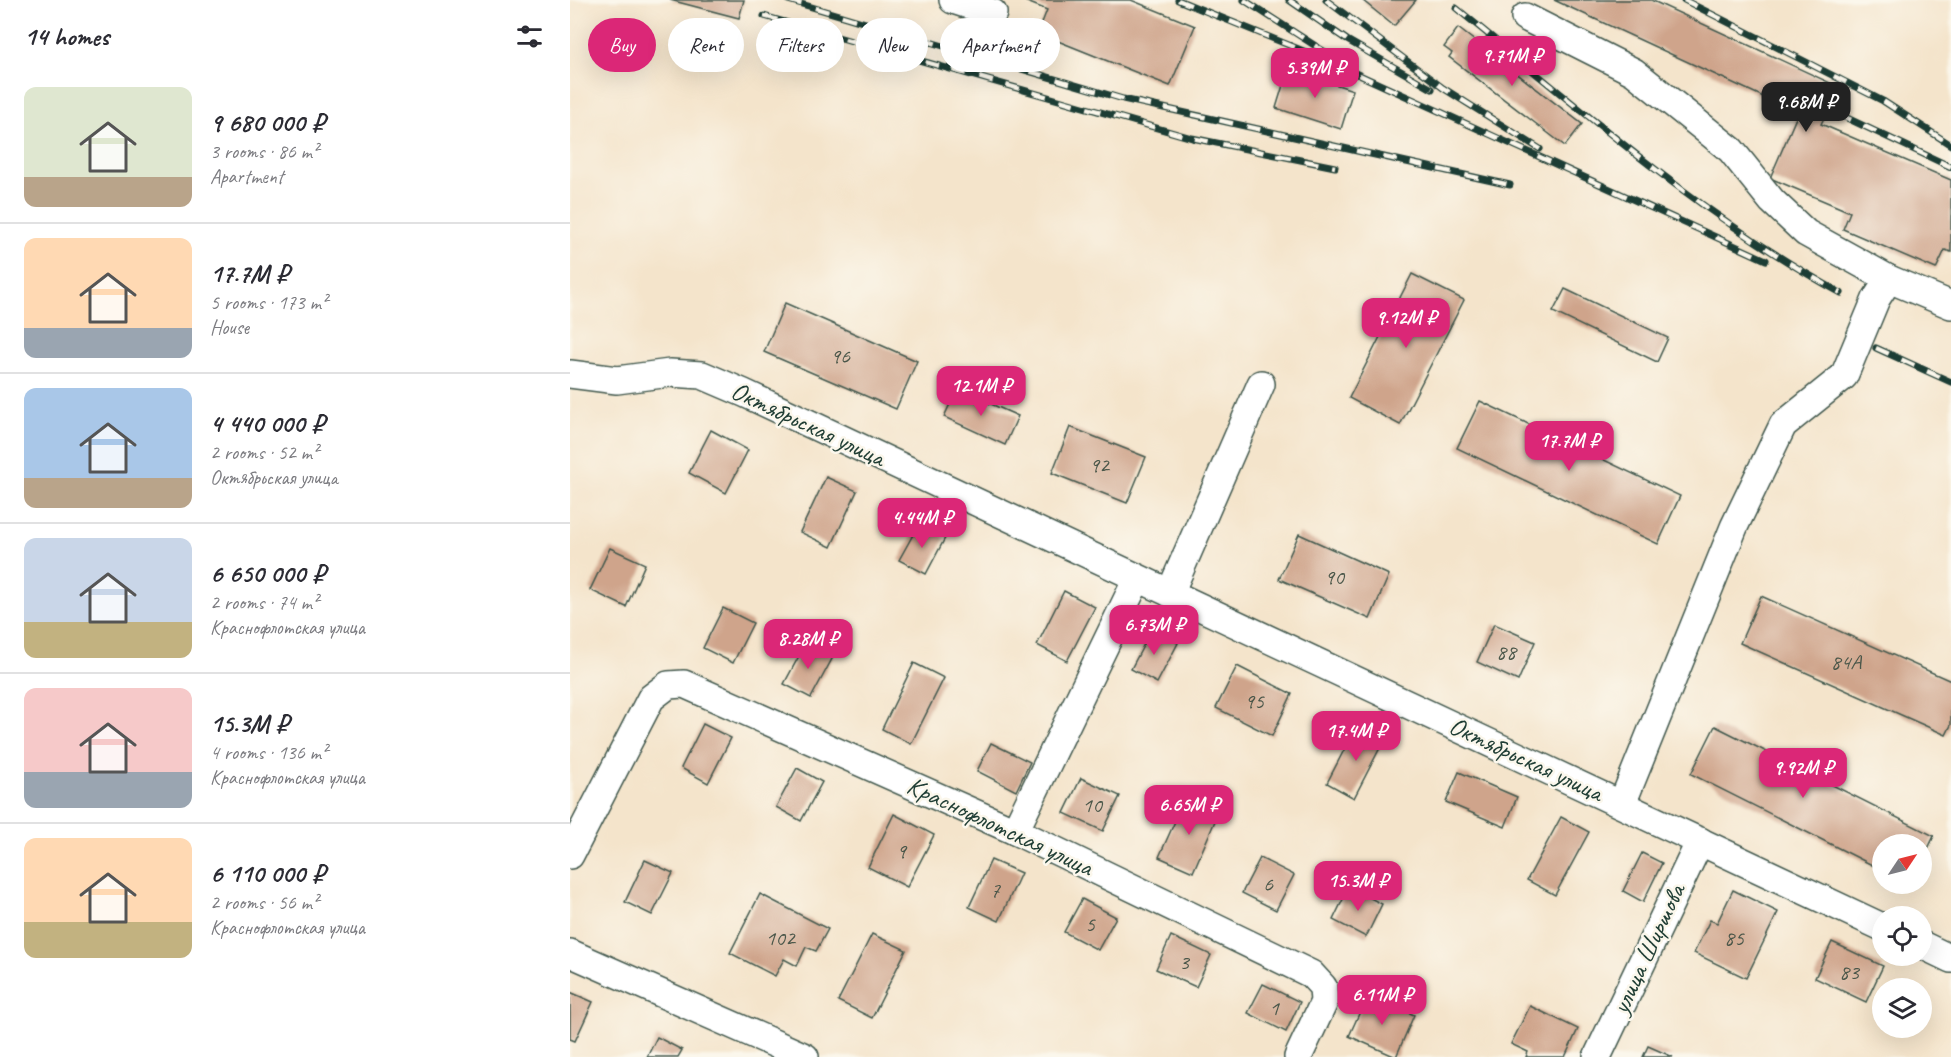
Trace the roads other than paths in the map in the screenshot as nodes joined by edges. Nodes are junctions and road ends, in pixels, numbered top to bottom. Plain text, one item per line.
1 (953, 0) edge
2 (993, 14) dead end
3 (1525, 17) dead end
4 (1889, 279) junction
5 (1951, 305) edge
6 (570, 374) edge
7 (1261, 384) dead end
8 (1137, 579) junction
9 (1170, 593) junction
10 (1622, 804) junction
11 (1015, 831) junction
12 (1700, 841) junction
13 (570, 855) edge
14 (1872, 922) edge
15 (1932, 950) edge
16 (570, 953) edge
17 (1951, 959) edge
18 (805, 1057) edge
19 (1298, 1057) edge
20 (1597, 1057) edge

1 - 2 street
3 - 4 street
4 - 5 street
4 - 10 street
6 - 8 street, Октябрьская улица
7 - 9 street
8 - 9 street, Октябрьская улица
8 - 11 street
9 - 10 street, Октябрьская улица
10 - 12 street, Октябрьская улица
11 - 13 street, Краснофлотская улица
11 - 19 street, Краснофлотская улица
12 - 14 street, Октябрьская улица
12 - 20 street, улица Ширшова
15 - 17 street
16 - 18 street

